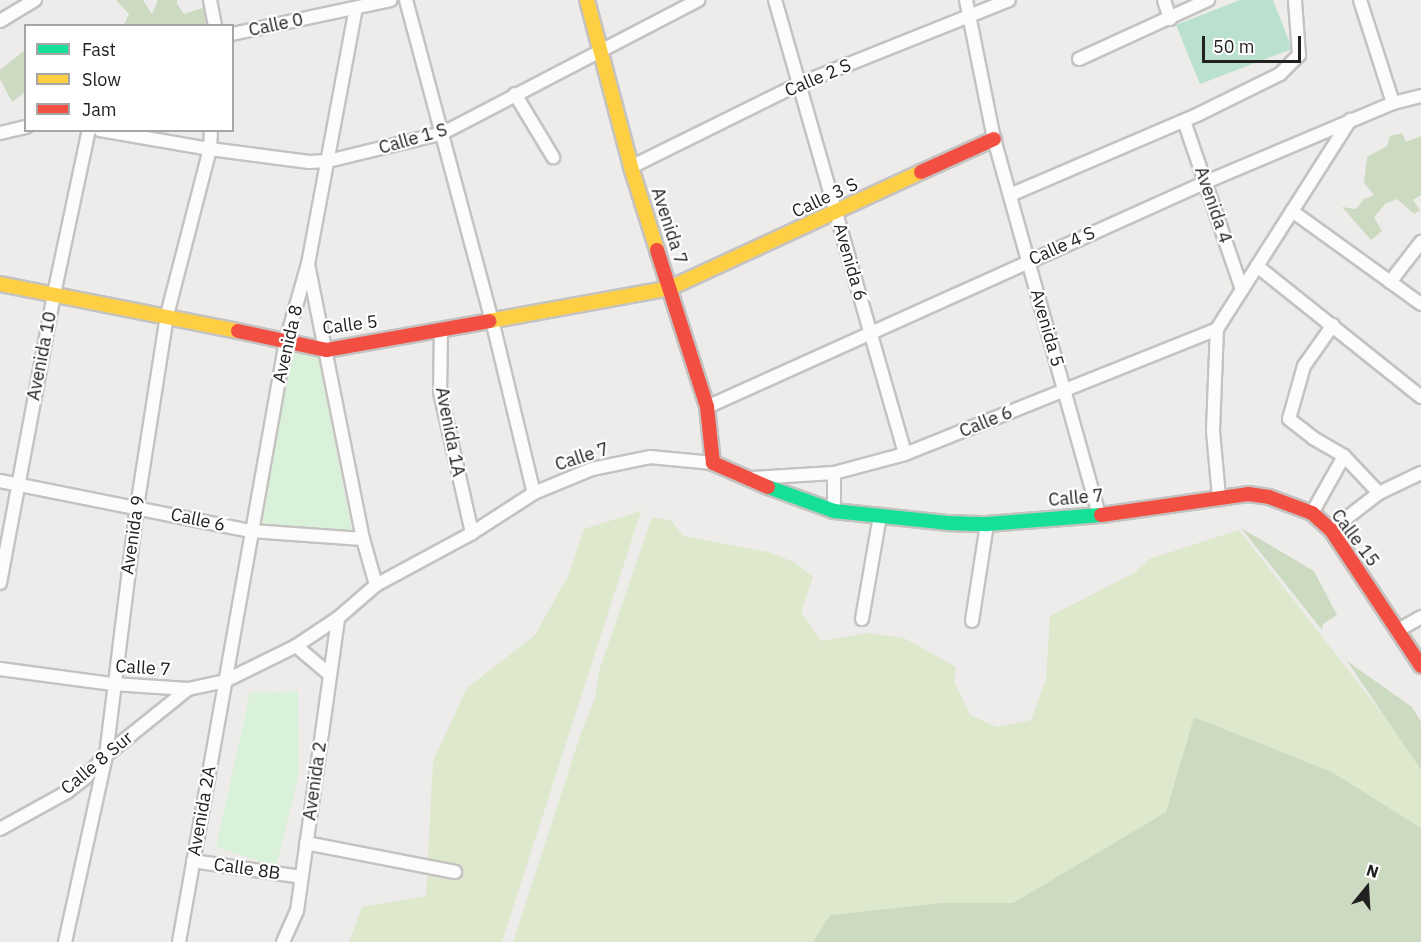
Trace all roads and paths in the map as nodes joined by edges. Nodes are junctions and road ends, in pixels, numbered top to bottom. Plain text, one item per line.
1 (35, 0) edge
2 (210, 0) edge
3 (390, 0) edge
4 (406, 0) edge
5 (587, 0) edge
6 (698, 0) edge
7 (775, 0) edge
8 (966, 0) edge
9 (1009, 0) edge
10 (1164, 0) edge
11 (1209, 0) edge
12 (1295, 0) edge
13 (1360, 0) edge
14 (356, 8) junction
15 (971, 17) junction
16 (1170, 19) junction
17 (0, 21) edge
18 (215, 24) edge
19 (234, 34) edge
20 (600, 49) junction
21 (1079, 59) dead end
22 (799, 84) junction
23 (515, 94) junction
24 (1421, 96) edge
25 (1393, 103) junction
26 (1350, 120) junction
27 (1184, 121) junction
28 (24, 127) edge
29 (89, 132) edge
30 (112, 132) edge
31 (211, 132) edge
32 (0, 133) edge
33 (443, 133) junction
34 (994, 139) junction
35 (210, 149) junction
36 (553, 157) dead end
37 (328, 161) junction
38 (631, 167) junction
39 (1206, 182) junction
40 (1010, 195) junction
41 (1292, 212) junction
42 (836, 213) junction
43 (1421, 242) edge
44 (1028, 261) junction
45 (308, 264) junction
46 (1257, 266) junction
47 (1390, 282) junction
48 (0, 284) edge
49 (670, 288) junction
50 (1242, 289) junction
51 (54, 294) junction
52 (1421, 304) edge
53 (167, 315) junction
54 (492, 320) junction
55 (1333, 326) junction
56 (1217, 329) junction
57 (441, 330) junction
58 (871, 333) junction
59 (286, 341) junction
60 (327, 350) junction
61 (1065, 391) junction
62 (1421, 397) edge
63 (707, 407) junction
64 (905, 454) junction
65 (1344, 456) junction
66 (713, 462) junction
67 (834, 473) junction
68 (1420, 475) edge
69 (746, 478) junction
70 (0, 481) edge
71 (17, 483) junction
72 (534, 493) junction
73 (1379, 493) junction
74 (1219, 497) junction
75 (137, 507) junction
76 (834, 511) junction
77 (1312, 513) junction
78 (1099, 515) junction
79 (880, 516) junction
80 (987, 524) junction
81 (1331, 530) junction
82 (251, 531) junction
83 (472, 533) junction
84 (363, 539) junction
85 (0, 583) edge
86 (376, 585) junction
87 (1421, 617) edge
88 (338, 618) junction
89 (862, 619) dead end
90 (972, 621) dead end
91 (1397, 631) junction
92 (296, 646) junction
93 (1421, 666) edge
94 (0, 669) edge
95 (329, 674) junction
96 (225, 681) junction
97 (113, 684) junction
98 (188, 689) junction
99 (106, 754) junction
100 (0, 829) edge
101 (306, 843) junction
102 (193, 861) junction
103 (455, 872) dead end
104 (301, 877) junction
105 (65, 942) edge
106 (179, 942) edge
107 (283, 942) edge

1 - 17 street
2 - 18 street
3 - 14 street, Calle 0
4 - 33 street
5 - 20 main road, Avenida 7
6 - 20 street, Calle 1 S
7 - 22 street, Avenida 6
8 - 15 street, Avenida 5
9 - 15 street, Calle 2 S
10 - 16 street
11 - 16 street
12 - 27 street
13 - 25 street
14 - 19 street, Calle 0
14 - 37 street, Avenida 8
15 - 22 street, Calle 2 S
15 - 34 street, Avenida 5
16 - 21 street
20 - 23 street, Calle 1 S
20 - 38 main road, Avenida 7
22 - 38 street, Calle 2 S
22 - 42 street, Avenida 6
23 - 33 street, Calle 1 S
23 - 36 street
24 - 25 street, Calle 4 S
25 - 26 street, Calle 4 S
26 - 39 street, Calle 4 S
26 - 41 street
27 - 39 street, Avenida 4
27 - 40 street
28 - 32 street
29 - 51 street, Avenida 10
30 - 35 street, Calle 1 S
31 - 35 street, Avenida 9
33 - 37 street, Calle 1 S
33 - 54 street
34 - 40 street, Avenida 5
34 - 42 main road, Calle 3 S
35 - 37 street, Calle 1 S
35 - 53 street, Avenida 9
37 - 45 street, Avenida 8
38 - 49 main road, Avenida 7
39 - 44 street, Calle 4 S
39 - 50 street, Avenida 4
40 - 44 street, Avenida 5
41 - 46 street
41 - 47 street
42 - 49 main road, Calle 3 S
42 - 58 street, Avenida 6
43 - 47 street
44 - 58 street, Calle 4 S
44 - 61 street, Avenida 5
45 - 59 street, Avenida 8
45 - 60 street
46 - 50 street
46 - 55 street
47 - 52 street
48 - 51 main road, Calle 5
49 - 54 main road, Calle 5
49 - 63 main road, Avenida 7
50 - 56 street
51 - 53 main road, Calle 5
51 - 71 street, Avenida 10
53 - 59 main road, Calle 5
53 - 75 street, Avenida 9
54 - 57 main road, Calle 5
54 - 72 street
55 - 62 street
55 - 65 street
56 - 61 street, Calle 6
56 - 74 street
57 - 60 main road, Calle 5
57 - 83 street, Avenida 1A
58 - 63 street, Calle 4 S
58 - 64 street, Avenida 6
59 - 60 main road, Calle 5
59 - 82 street, Avenida 8
60 - 84 street
61 - 64 street, Calle 6
61 - 78 street, Avenida 5
63 - 66 main road, Avenida 7
64 - 67 street, Calle 6
65 - 73 street
65 - 77 street
66 - 69 main road, Calle 7
66 - 72 street, Calle 7
67 - 69 street, Calle 6
67 - 76 street
68 - 73 street
69 - 76 main road, Calle 7
70 - 71 street, Calle 6
71 - 75 street, Calle 6
71 - 85 street, Avenida 10
72 - 83 street, Calle 7
73 - 81 street
74 - 77 main road, Calle 15
74 - 78 main road, Calle 7
75 - 82 street, Calle 6
75 - 97 street, Avenida 9
76 - 79 main road, Calle 7
77 - 81 main road, Calle 15
78 - 80 main road, Calle 7
79 - 80 main road, Calle 7
79 - 89 street
80 - 90 street
81 - 91 main road, Calle 15
82 - 84 street, Calle 6
82 - 96 street, Avenida 8
83 - 86 street, Calle 7
84 - 86 street
86 - 88 street, Calle 7
87 - 91 street
88 - 92 street, Calle 7
88 - 95 street, Avenida 2
91 - 93 main road, Calle 15
92 - 95 street
92 - 96 street, Calle 7
94 - 97 street, Calle 7
95 - 101 street, Avenida 2
96 - 98 street, Calle 7
96 - 102 street, Avenida 2A
97 - 98 street, Calle 7
97 - 99 street, Avenida 9
98 - 99 street, Calle 8 Sur
99 - 100 street, Calle 8 Sur
99 - 105 street, Avenida 9
101 - 103 street
101 - 104 street, Avenida 2
102 - 104 street, Calle 8B
102 - 106 street, Avenida 2A
104 - 107 street, Avenida 2

